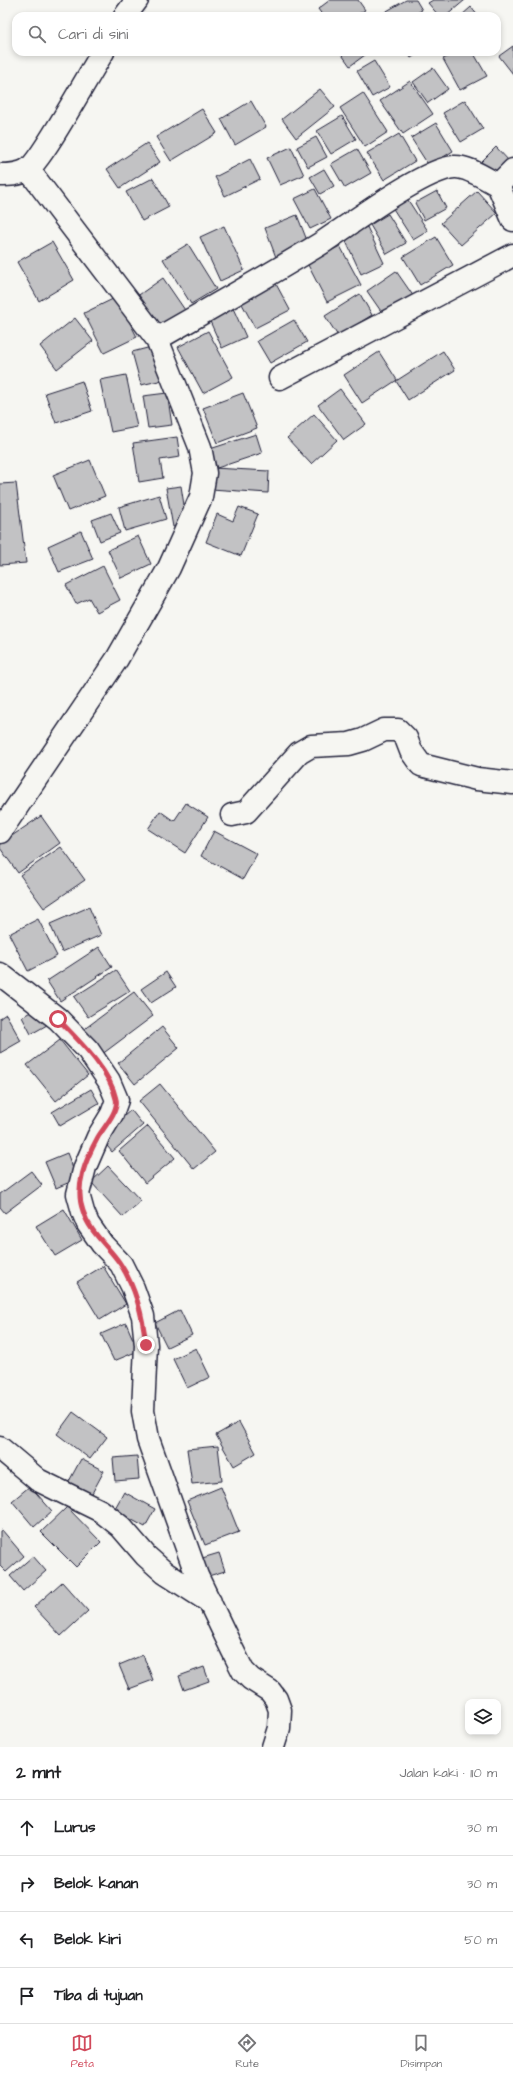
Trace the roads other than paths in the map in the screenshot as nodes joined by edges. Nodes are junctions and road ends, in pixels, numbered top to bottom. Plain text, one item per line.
1 (137, 0) edge
2 (128, 12) edge
3 (101, 56) edge
4 (28, 169) junction
5 (513, 170) edge
6 (0, 175) edge
7 (498, 185) junction
8 (513, 220) edge
9 (513, 255) edge
10 (157, 339) junction
11 (280, 378) dead end
12 (513, 783) edge
13 (232, 815) dead end
14 (0, 832) edge
15 (0, 974) edge
16 (0, 1448) edge
17 (210, 1602) junction
18 (273, 1747) edge

1 - 2 street
3 - 4 street
4 - 6 street
4 - 10 street
5 - 7 street
7 - 8 street
7 - 10 street
9 - 11 street
10 - 14 street
12 - 13 street
15 - 17 street
16 - 17 street
17 - 18 street

